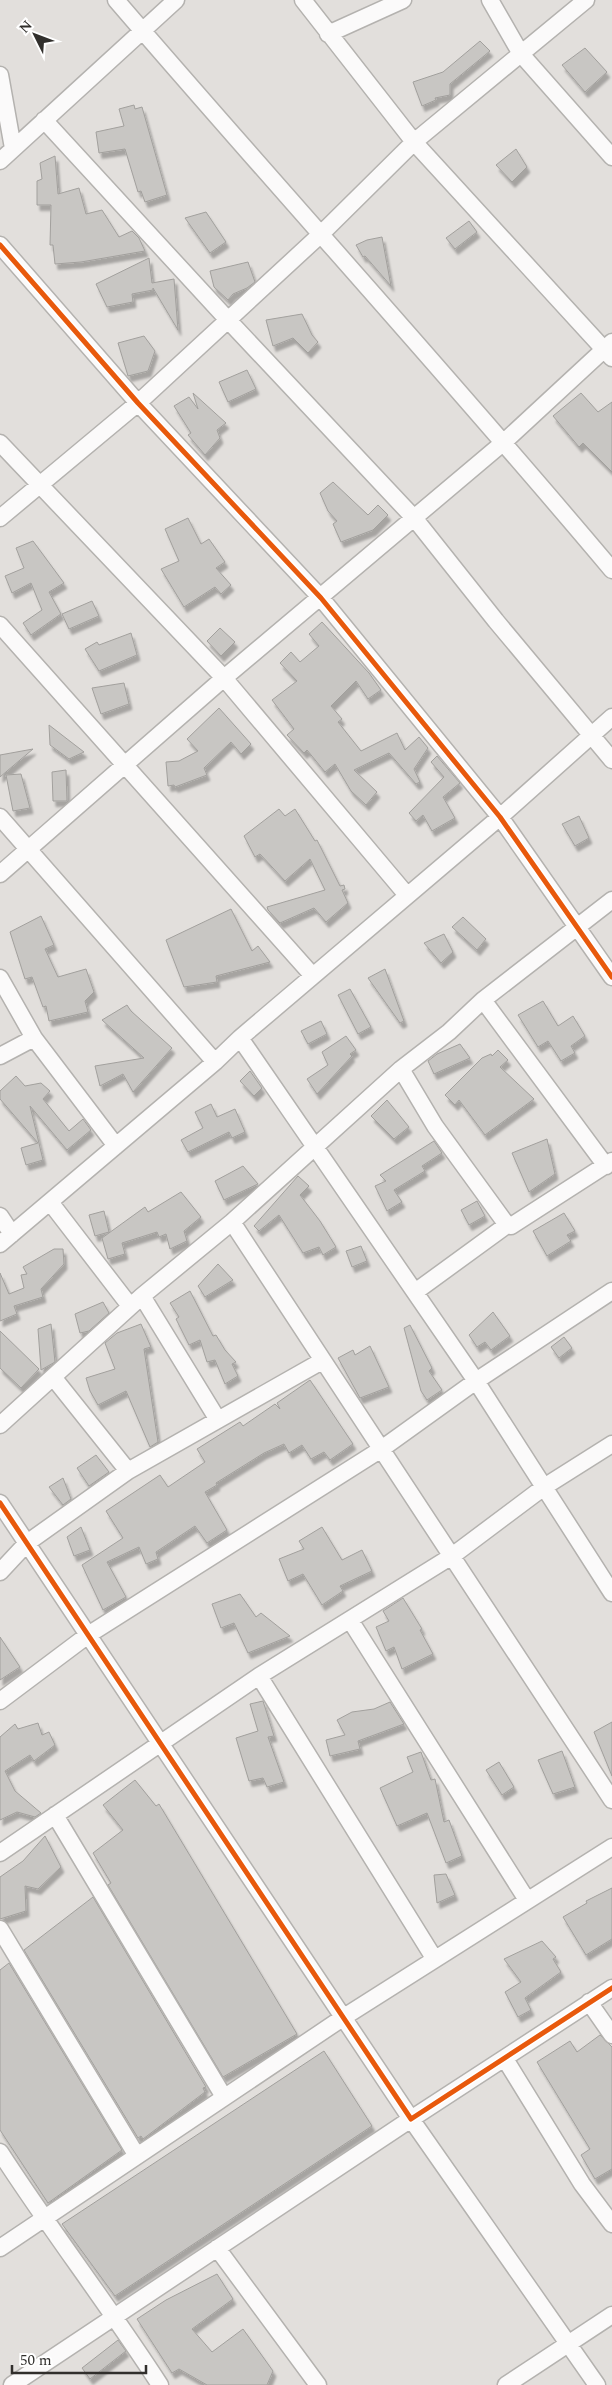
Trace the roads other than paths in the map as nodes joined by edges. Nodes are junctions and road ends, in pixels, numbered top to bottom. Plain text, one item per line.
1 (116, 0) edge
2 (176, 0) edge
3 (303, 0) edge
4 (490, 0) edge
5 (586, 0) edge
6 (398, 1) edge
7 (142, 30) junction
8 (328, 34) junction
9 (521, 54) junction
10 (0, 74) edge
11 (44, 120) junction
12 (414, 142) junction
13 (13, 148) junction
14 (612, 157) edge
15 (0, 161) edge
16 (320, 235) junction
17 (0, 245) edge
18 (228, 320) junction
19 (609, 349) edge
20 (138, 403) junction
21 (504, 442) junction
22 (0, 443) edge
23 (38, 485) junction
24 (0, 518) edge
25 (415, 519) junction
26 (612, 570) edge
27 (321, 598) junction
28 (0, 625) edge
29 (224, 678) junction
30 (612, 717) edge
31 (592, 735) junction
32 (612, 760) edge
33 (125, 765) junction
34 (0, 816) edge
35 (500, 817) junction
36 (30, 850) junction
37 (0, 874) edge
38 (406, 894) junction
39 (612, 900) edge
40 (576, 926) junction
41 (313, 976) junction
42 (612, 977) edge
43 (0, 978) edge
44 (483, 1000) junction
45 (34, 1038) junction
46 (240, 1038) junction
47 (0, 1056) edge
48 (215, 1062) junction
49 (401, 1068) junction
50 (315, 1145) junction
51 (116, 1146) junction
52 (609, 1163) edge
53 (50, 1202) junction
54 (0, 1216) edge
55 (232, 1222) junction
56 (507, 1225) junction
57 (6, 1239) edge
58 (415, 1292) junction
59 (612, 1292) edge
60 (136, 1301) junction
61 (322, 1361) junction
62 (52, 1377) junction
63 (476, 1381) junction
64 (218, 1420) junction
65 (0, 1425) edge
66 (612, 1444) edge
67 (380, 1450) junction
68 (128, 1471) junction
69 (544, 1487) junction
70 (0, 1503) edge
71 (27, 1543) junction
72 (452, 1556) junction
73 (0, 1572) edge
74 (612, 1593) edge
75 (350, 1620) junction
76 (88, 1635) junction
77 (259, 1676) junction
78 (0, 1701) edge
79 (160, 1744) junction
80 (612, 1800) edge
81 (54, 1815) junction
82 (612, 1847) edge
83 (0, 1853) edge
84 (527, 1900) junction
85 (0, 1929) edge
86 (434, 1958) junction
87 (612, 1988) edge
88 (589, 2002) junction
89 (344, 2017) junction
90 (612, 2035) edge
91 (505, 2059) junction
92 (224, 2097) junction
93 (412, 2119) junction
94 (0, 2152) edge
95 (137, 2156) junction
96 (44, 2219) junction
97 (612, 2224) edge
98 (0, 2248) edge
99 (218, 2248) junction
100 (115, 2315) junction
101 (612, 2315) edge
102 (568, 2343) junction
103 (13, 2385) edge
104 (160, 2385) edge
105 (318, 2385) edge
106 (506, 2385) edge
107 (597, 2385) edge

1 - 7 street
2 - 7 street
3 - 8 street
4 - 9 street
5 - 9 street
6 - 8 street
7 - 11 street
7 - 16 street
8 - 12 street
9 - 12 street
9 - 14 street
10 - 13 street
11 - 13 street
11 - 18 street
12 - 16 street
12 - 19 street
13 - 15 street
16 - 18 street
16 - 21 street
17 - 20 street
18 - 20 street
18 - 25 street
19 - 21 street
20 - 23 street
20 - 27 street
21 - 25 street
21 - 26 street
22 - 23 street
23 - 24 street
23 - 29 street
25 - 27 street
25 - 31 street
27 - 29 street
27 - 35 street
28 - 33 street
29 - 33 street
29 - 38 street
30 - 31 street
31 - 32 street
31 - 35 street
33 - 36 street
33 - 41 street
34 - 36 street
35 - 38 street
35 - 40 street
36 - 37 street
36 - 48 street
38 - 41 street
39 - 40 street
40 - 42 street
40 - 44 street
41 - 46 street
43 - 45 street
44 - 49 street
44 - 52 street
45 - 47 street
45 - 51 street
46 - 48 street
46 - 50 street
48 - 51 street
49 - 50 street
49 - 56 street
50 - 55 street
50 - 58 street
51 - 53 street
52 - 56 street
53 - 57 street
53 - 60 street
54 - 57 street
55 - 60 street
55 - 61 street
56 - 58 street
58 - 63 street
59 - 63 street
60 - 62 street
60 - 64 street
61 - 64 street
61 - 67 street
62 - 65 street
62 - 68 street
63 - 67 street
63 - 69 street
64 - 68 street
66 - 69 street
67 - 72 street
67 - 76 street
68 - 71 street
69 - 72 street
69 - 74 street
70 - 71 street
71 - 73 street
71 - 76 street
72 - 75 street
72 - 80 street
75 - 77 street
75 - 84 street
76 - 78 street
76 - 79 street
77 - 79 street
77 - 86 street
79 - 81 street
79 - 89 street
81 - 83 street
81 - 92 street
82 - 84 street
84 - 86 street
85 - 95 street
86 - 89 street
87 - 88 street
88 - 90 street
88 - 91 street
89 - 92 street
89 - 93 street
91 - 93 street
91 - 97 street
92 - 95 street
93 - 99 street
93 - 102 street
94 - 96 street
95 - 96 street
96 - 98 street
96 - 100 street
99 - 100 street
99 - 105 street
100 - 103 street
100 - 104 street
101 - 102 street
102 - 106 street
102 - 107 street

